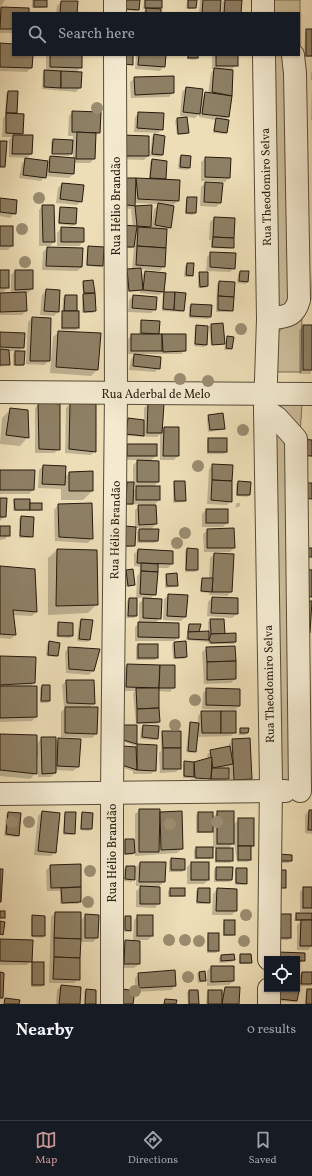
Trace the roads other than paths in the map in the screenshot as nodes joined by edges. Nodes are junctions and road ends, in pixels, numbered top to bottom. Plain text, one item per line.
1 (115, 0) edge
2 (263, 0) edge
3 (115, 12) edge
4 (263, 12) edge
5 (115, 56) edge
6 (264, 56) edge
7 (293, 56) edge
8 (268, 319) junction
9 (0, 392) edge
10 (116, 393) junction
11 (312, 394) edge
12 (265, 402) junction
13 (270, 791) junction
14 (306, 791) edge
15 (112, 792) junction
16 (0, 794) edge
17 (269, 956) edge
18 (269, 992) edge
19 (112, 1004) edge
20 (269, 1004) edge

1 - 3 street
2 - 4 street
5 - 10 street, Rua Hélio Brandão
6 - 8 street, Rua Theodomiro Selva
7 - 8 street
8 - 12 street, Rua Theodomiro Selva
9 - 10 street, Rua Aderbal de Melo
10 - 12 street, Rua Aderbal de Melo
10 - 15 street, Rua Hélio Brandão
11 - 12 street, Rua Aderbal de Melo
12 - 13 street, Rua Theodomiro Selva
12 - 14 street
13 - 14 street
13 - 15 street
13 - 17 street, Rua Theodomiro Selva
15 - 16 street
15 - 19 street, Rua Hélio Brandão
18 - 20 street

